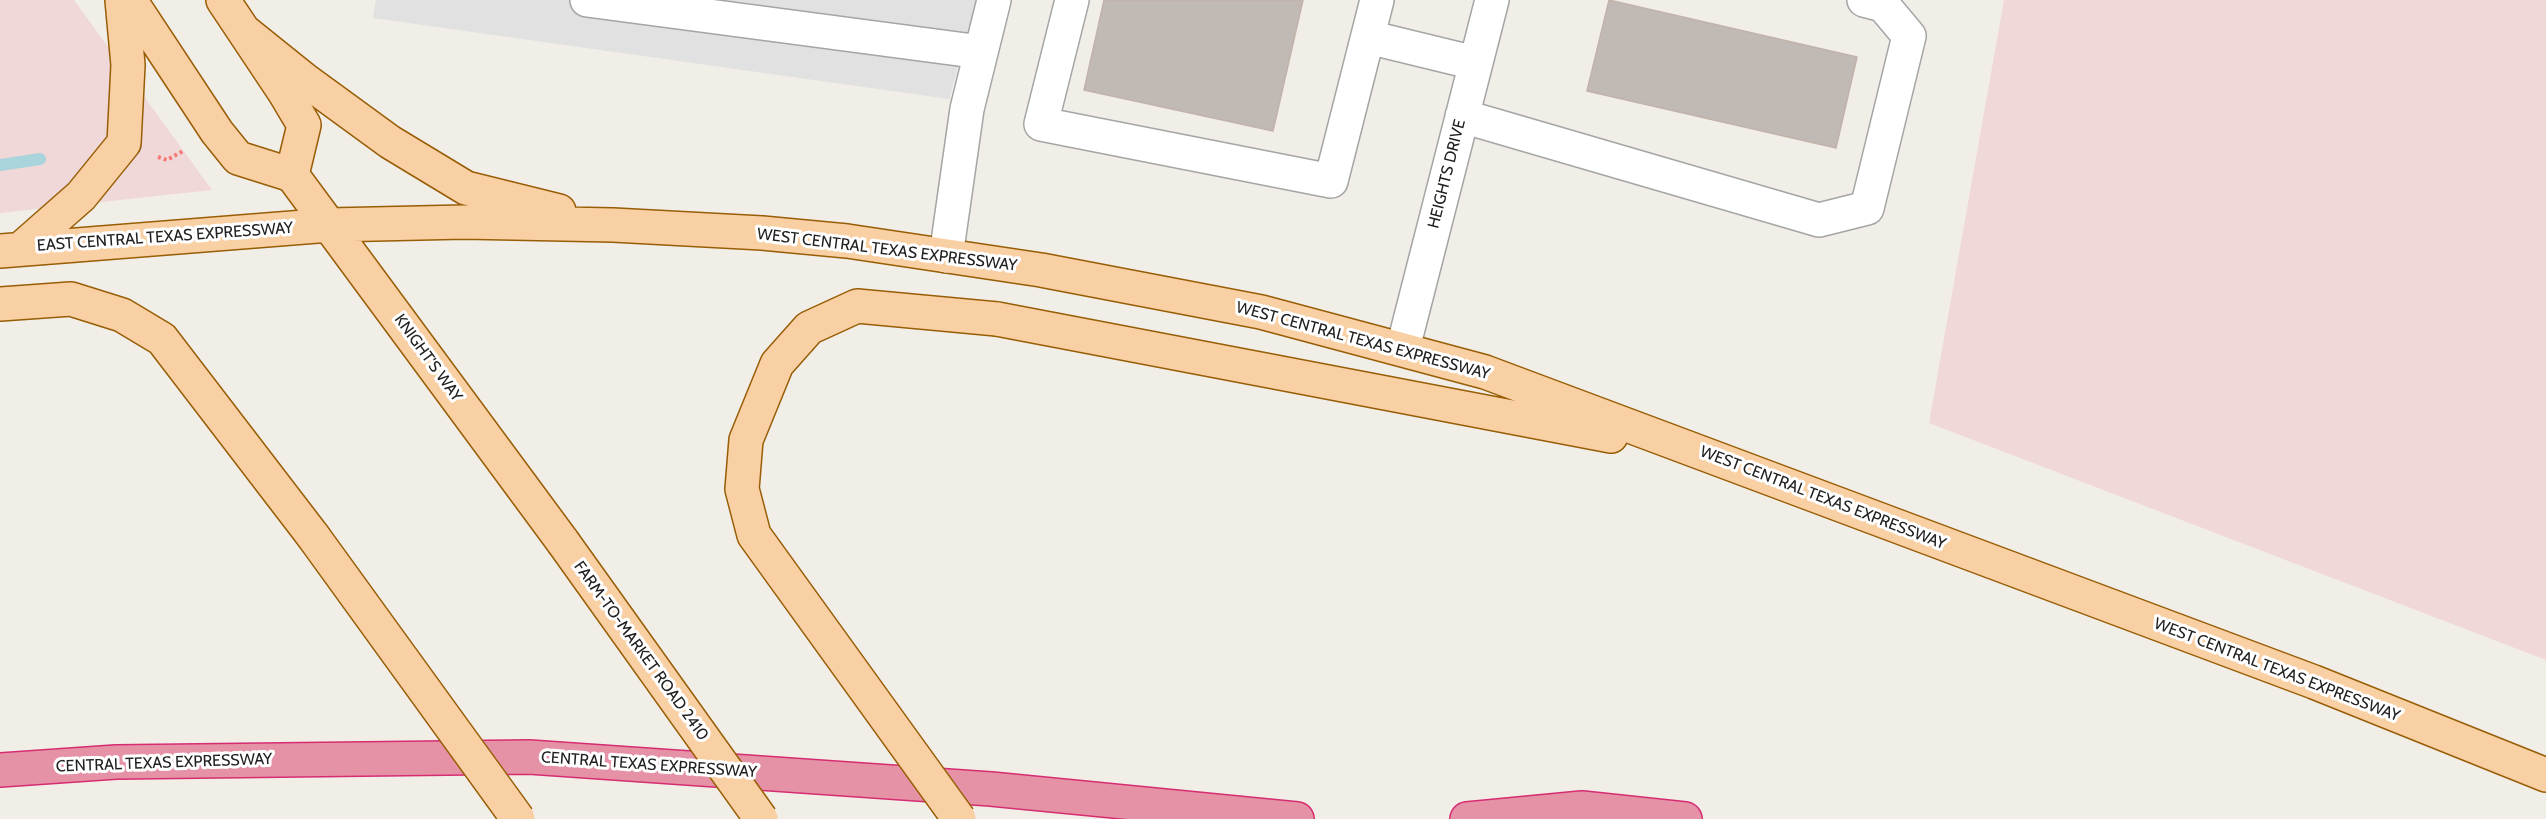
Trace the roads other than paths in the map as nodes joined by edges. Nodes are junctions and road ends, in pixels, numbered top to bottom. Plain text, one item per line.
1 (122, 0) edge
2 (130, 0) edge
3 (224, 0) edge
4 (587, 0) edge
5 (994, 0) edge
6 (1072, 0) edge
7 (1377, 0) edge
8 (1492, 0) edge
9 (1864, 0) edge
10 (244, 31) junction
11 (1368, 37) junction
12 (981, 52) junction
13 (1474, 63) junction
14 (1462, 116) junction
15 (292, 175) junction
16 (330, 225) junction
17 (613, 225) junction
18 (11, 249) edge
19 (946, 256) junction
20 (0, 304) edge
21 (1403, 348) junction
22 (1696, 450) junction
23 (563, 542) joint
24 (0, 770) edge
25 (2546, 775) edge
26 (518, 819) edge
27 (761, 819) edge
28 (959, 819) edge
29 (1297, 819) edge
30 (1467, 819) edge
31 (1685, 819) edge

1 - 18 main road
2 - 15 main road
3 - 10 main road
4 - 12 street
5 - 12 street
6 - 11 street
7 - 11 street
8 - 13 street, HEIGHTS DRIVE
9 - 14 street
10 - 15 main road
10 - 17 main road
11 - 13 street
12 - 19 street
13 - 14 street, HEIGHTS DRIVE
14 - 21 street, HEIGHTS DRIVE
15 - 16 main road, KNIGHT'S WAY
16 - 17 main road, WEST CENTRAL TEXAS EXPRESSWAY
16 - 18 main road, EAST CENTRAL TEXAS EXPRESSWAY
16 - 23 main road, KNIGHT'S WAY
17 - 19 main road, WEST CENTRAL TEXAS EXPRESSWAY
19 - 21 main road, WEST CENTRAL TEXAS EXPRESSWAY
20 - 26 main road, bridge
21 - 22 main road, WEST CENTRAL TEXAS EXPRESSWAY
22 - 25 main road, WEST CENTRAL TEXAS EXPRESSWAY
22 - 28 main road, bridge
23 - 27 main road, FARM-TO-MARKET ROAD 2410, bridge
24 - 29 highway, CENTRAL TEXAS EXPRESSWAY
30 - 31 highway

